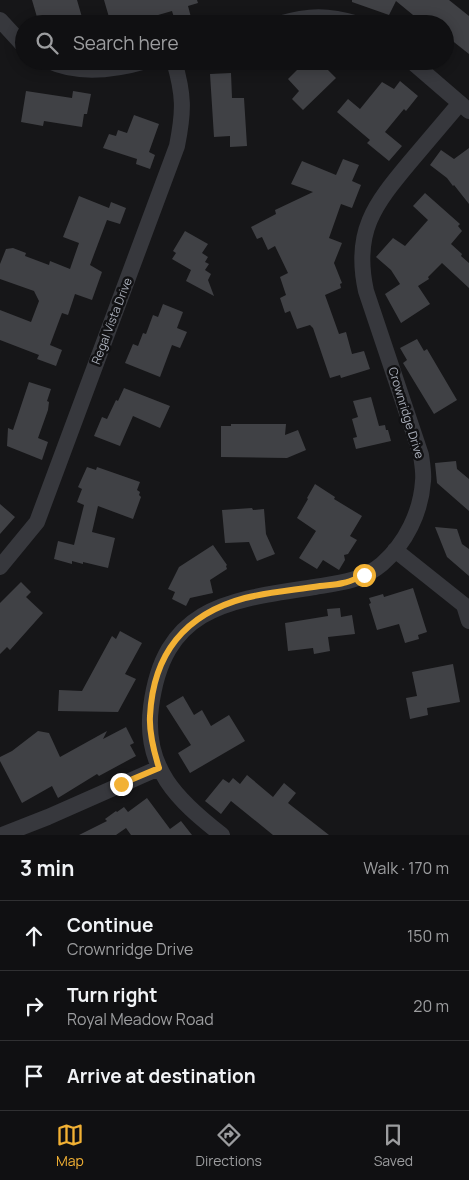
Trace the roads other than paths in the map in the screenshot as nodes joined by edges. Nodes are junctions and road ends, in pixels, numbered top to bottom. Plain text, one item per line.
1 (0, 20) edge
2 (15, 36) edge
3 (176, 70) edge
4 (421, 70) edge
5 (464, 107) edge
6 (395, 550) junction
7 (0, 567) edge
8 (469, 621) edge
9 (159, 768) junction
10 (2, 835) edge
11 (222, 835) edge

1 - 2 street
3 - 7 street, Regal Vista Drive
4 - 5 street
5 - 6 street, Crownridge Drive
6 - 8 street
6 - 9 street, Crownridge Drive
9 - 10 street
9 - 11 street, Crownridge Drive

